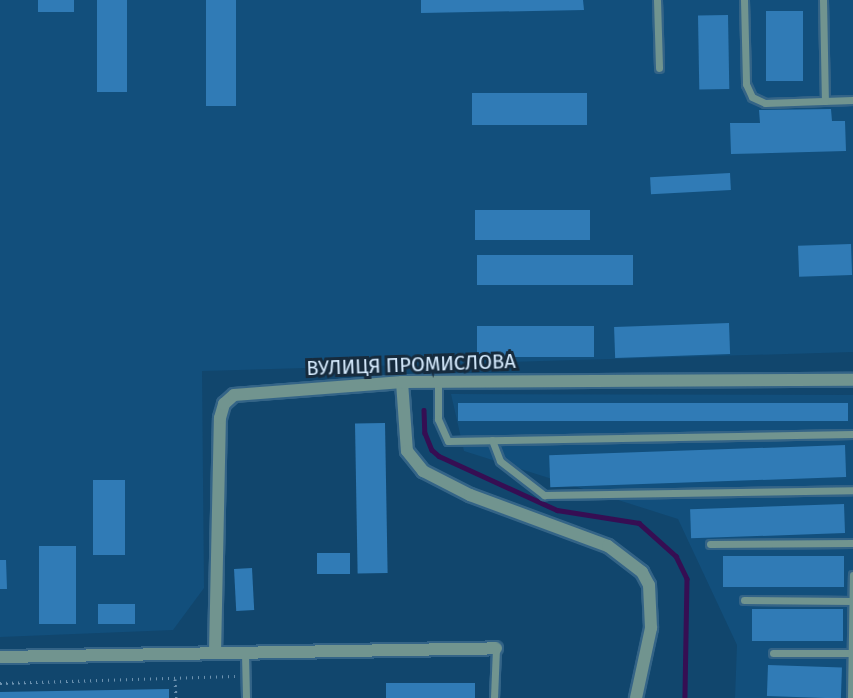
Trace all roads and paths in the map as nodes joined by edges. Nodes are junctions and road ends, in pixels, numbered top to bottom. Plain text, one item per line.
1 (657, 0) edge
2 (744, 0) edge
3 (823, 0) edge
4 (659, 68) dead end
5 (853, 100) edge
6 (825, 101) junction
7 (853, 380) edge
8 (438, 381) junction
9 (402, 382) junction
10 (853, 434) edge
11 (492, 440) junction
12 (853, 490) edge
13 (853, 543) edge
14 (710, 544) dead end
15 (853, 575) edge
16 (744, 600) dead end
17 (853, 601) edge
18 (496, 648) joint
19 (215, 653) junction
20 (245, 653) junction
21 (773, 653) dead end
22 (852, 653) edge
23 (0, 657) edge
24 (246, 676) junction
25 (175, 678) junction
26 (0, 683) edge
27 (176, 698) edge
28 (246, 698) edge
29 (494, 698) edge
30 (636, 698) edge
31 (851, 698) edge

1 - 4 lane
2 - 6 lane
3 - 6 lane
5 - 6 lane
7 - 8 street, ВУЛИЦЯ ПРОМИСЛОВА
8 - 9 street, ВУЛИЦЯ ПРОМИСЛОВА
8 - 11 lane
9 - 19 street, ВУЛИЦЯ ПРОМИСЛОВА
9 - 30 street
10 - 11 lane
11 - 12 lane
13 - 14 lane
15 - 17 lane
16 - 17 lane
17 - 22 lane
18 - 20 street
18 - 29 lane
19 - 20 street
19 - 23 street
20 - 24 lane
21 - 22 lane
22 - 31 lane
24 - 25 path
24 - 28 lane
25 - 26 path
25 - 27 path

